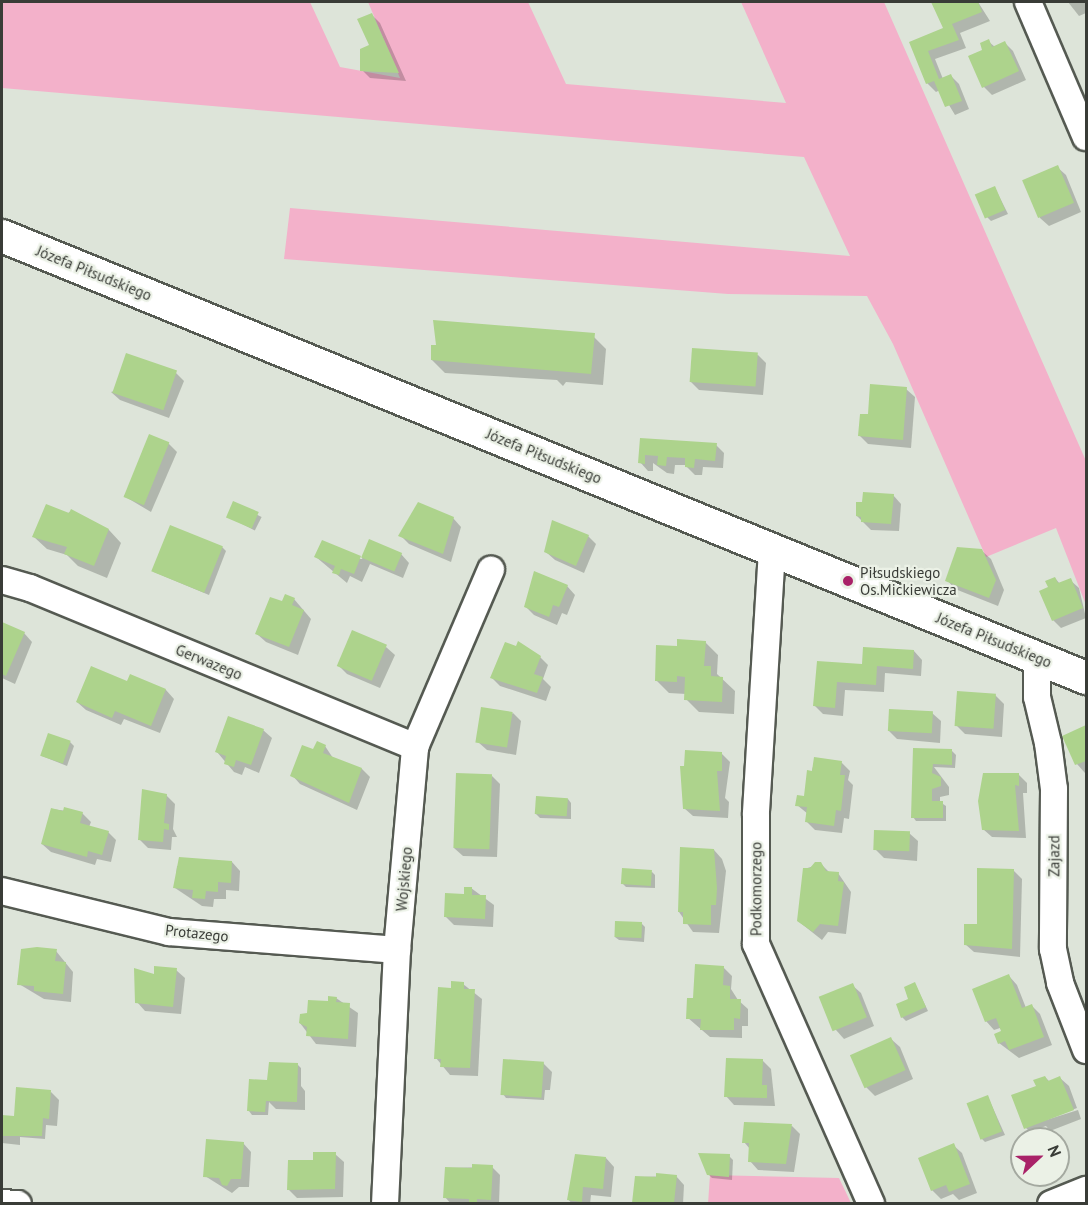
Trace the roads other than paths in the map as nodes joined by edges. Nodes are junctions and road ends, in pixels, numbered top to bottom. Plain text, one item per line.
1 (1028, 2) edge
2 (1086, 137) edge
3 (2, 236) edge
4 (772, 550) junction
5 (491, 570) dead end
6 (2, 580) edge
7 (1037, 658) junction
8 (1086, 678) edge
9 (415, 747) junction
10 (2, 891) edge
11 (398, 950) junction
12 (1086, 1050) edge
13 (1086, 1190) edge
14 (2, 1203) edge
15 (18, 1203) edge
16 (385, 1203) edge
17 (872, 1203) edge
18 (1051, 1203) edge

1 - 2 street
3 - 4 street, Józefa Piłsudskiego
4 - 7 street, Józefa Piłsudskiego
4 - 17 street, Podkomorzego
5 - 9 street, Wojskiego
6 - 9 street, Gerwazego
7 - 8 street, Józefa Piłsudskiego
7 - 12 street, Zajazd
9 - 11 street, Wojskiego
10 - 11 street, Protazego
11 - 16 street, Wojskiego
13 - 18 street
14 - 15 street

